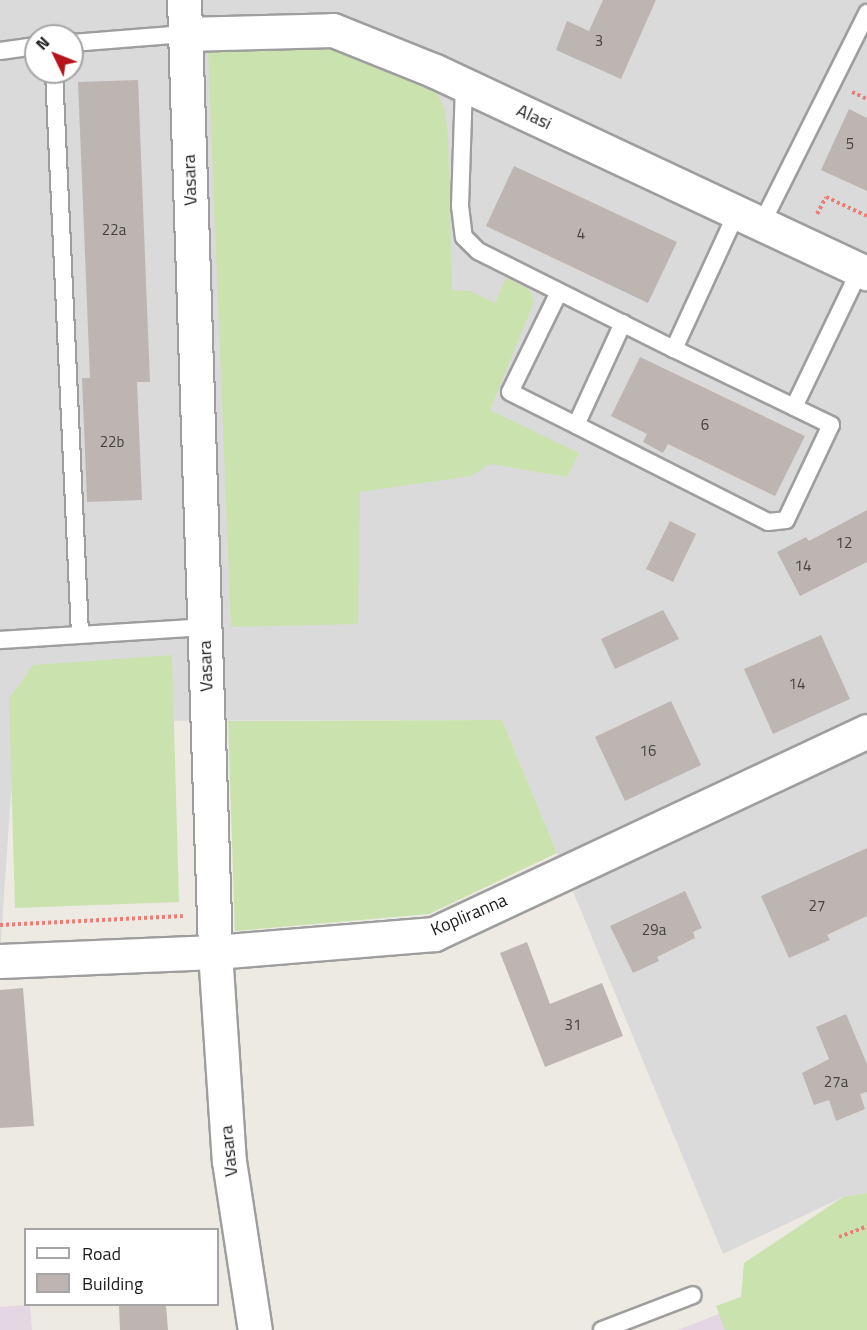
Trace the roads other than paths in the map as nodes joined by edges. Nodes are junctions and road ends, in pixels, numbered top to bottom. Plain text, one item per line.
1 (184, 0) edge
2 (867, 13) edge
3 (185, 34) junction
4 (84, 42) edge
5 (24, 48) edge
6 (0, 51) edge
7 (55, 84) edge
8 (464, 85) junction
9 (750, 218) junction
10 (864, 271) edge
11 (559, 292) junction
12 (622, 323) junction
13 (674, 349) junction
14 (794, 407) junction
15 (576, 425) junction
16 (205, 627) junction
17 (80, 634) junction
18 (0, 640) edge
19 (867, 731) edge
20 (216, 952) junction
21 (0, 961) edge
22 (693, 1295) dead end
23 (255, 1330) edge
24 (602, 1330) edge

1 - 3 street, Vasara
2 - 9 lane
3 - 4 lane
3 - 8 street, Alasi
3 - 16 street, Vasara
5 - 6 lane
7 - 17 lane
8 - 9 street, Alasi
8 - 11 lane
9 - 10 street, Alasi
9 - 13 lane
10 - 14 lane
11 - 12 lane
11 - 15 lane
12 - 13 lane
12 - 15 lane
13 - 14 lane
14 - 15 lane
16 - 17 lane
16 - 20 street, Vasara
17 - 18 lane
19 - 20 street, Kopliranna
20 - 21 street, Kopliranna
20 - 23 street, Vasara
22 - 24 lane

